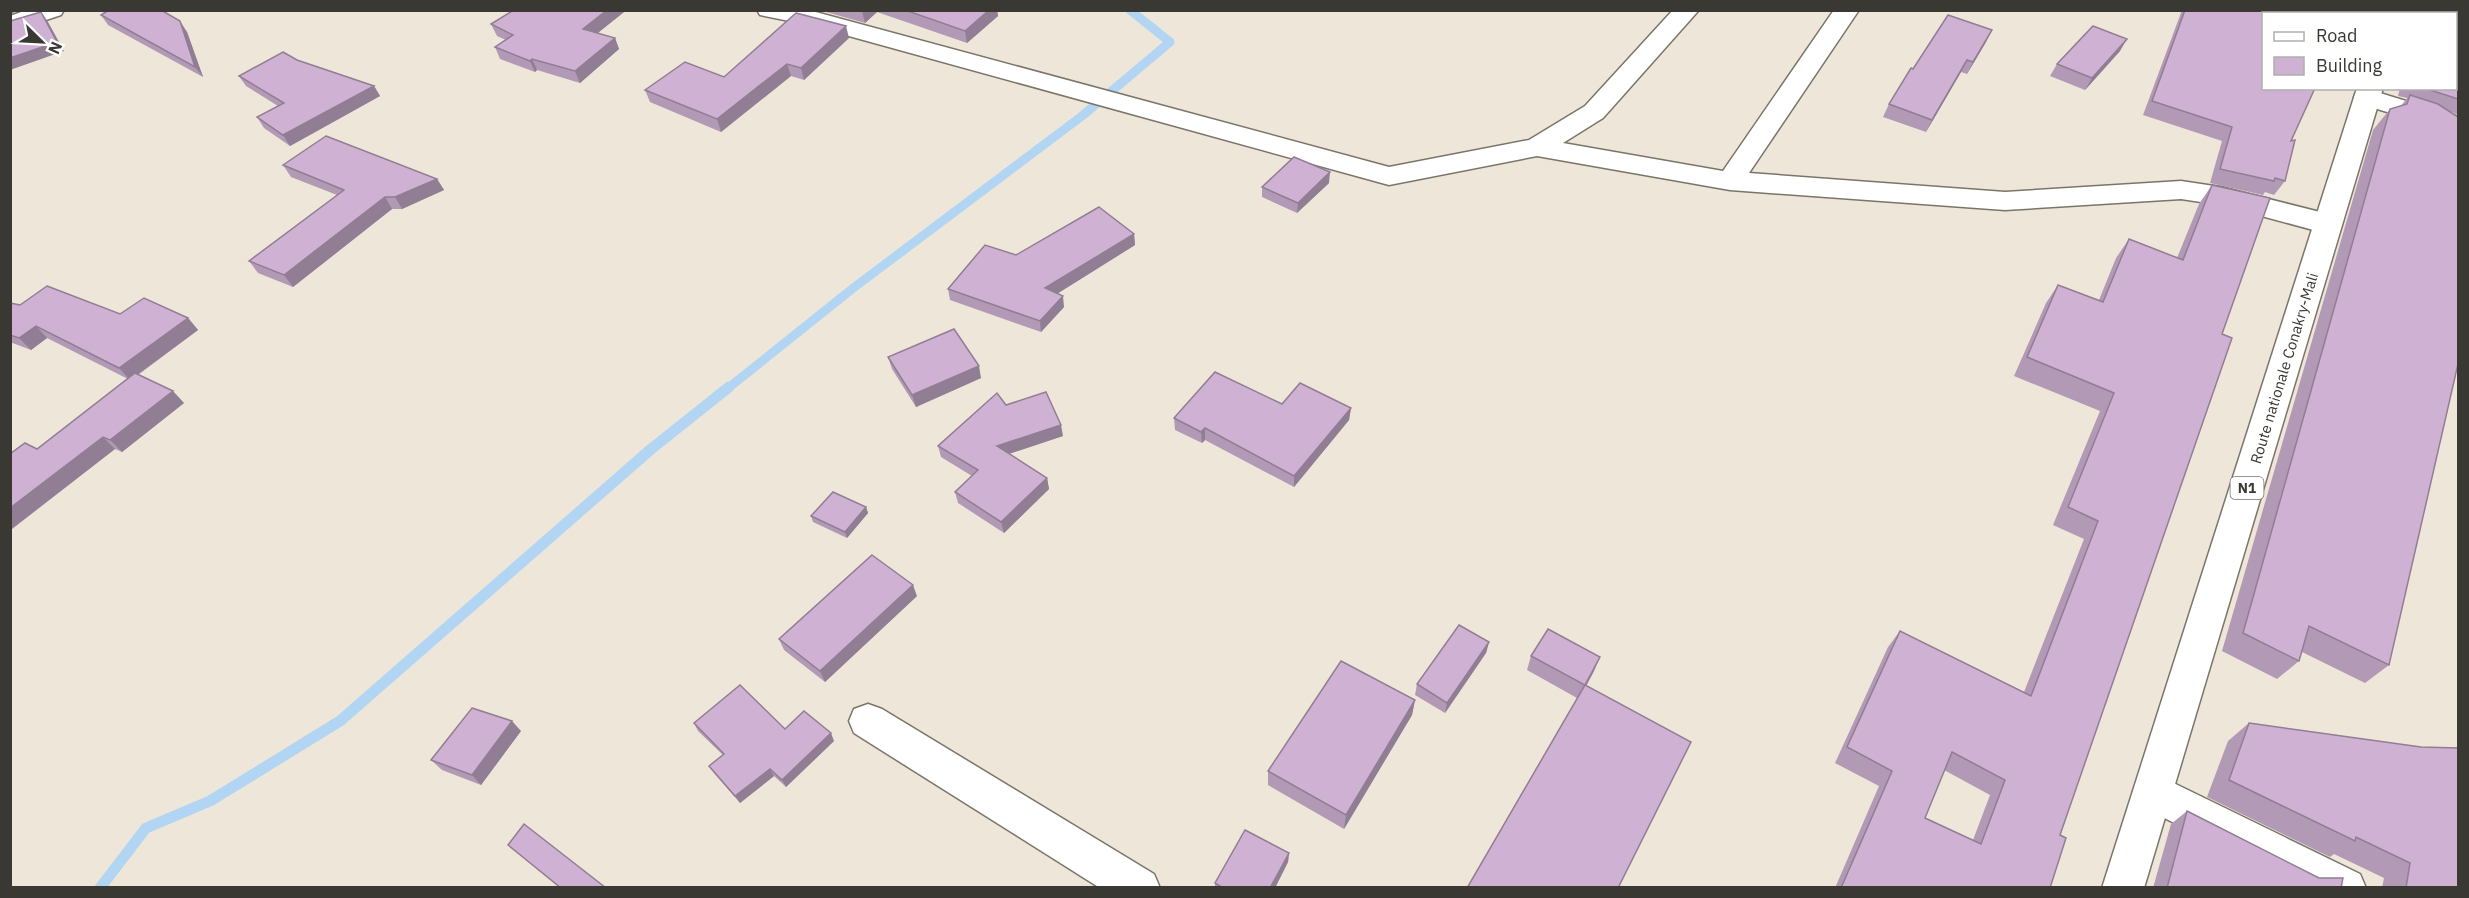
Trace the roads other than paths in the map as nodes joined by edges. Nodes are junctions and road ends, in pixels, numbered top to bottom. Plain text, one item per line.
1 (52, 10) edge
2 (769, 10) edge
3 (1687, 10) edge
4 (1847, 10) edge
5 (10, 25) edge
6 (2369, 93) edge
7 (2458, 126) edge
8 (1537, 147) junction
9 (1730, 181) junction
10 (2328, 224) junction
11 (868, 721) dead end
12 (2153, 792) junction
13 (1139, 888) edge
14 (2123, 888) edge
15 (2345, 888) edge

1 - 5 main road
2 - 8 main road
3 - 8 main road
4 - 9 main road
6 - 7 main road
6 - 10 main road, Route nationale Conakry-Mali / N1
8 - 9 main road
9 - 10 main road
10 - 12 main road, Route nationale Conakry-Mali / N1
11 - 13 main road
12 - 14 main road, Route nationale Conakry-Mali / N1
12 - 15 main road

